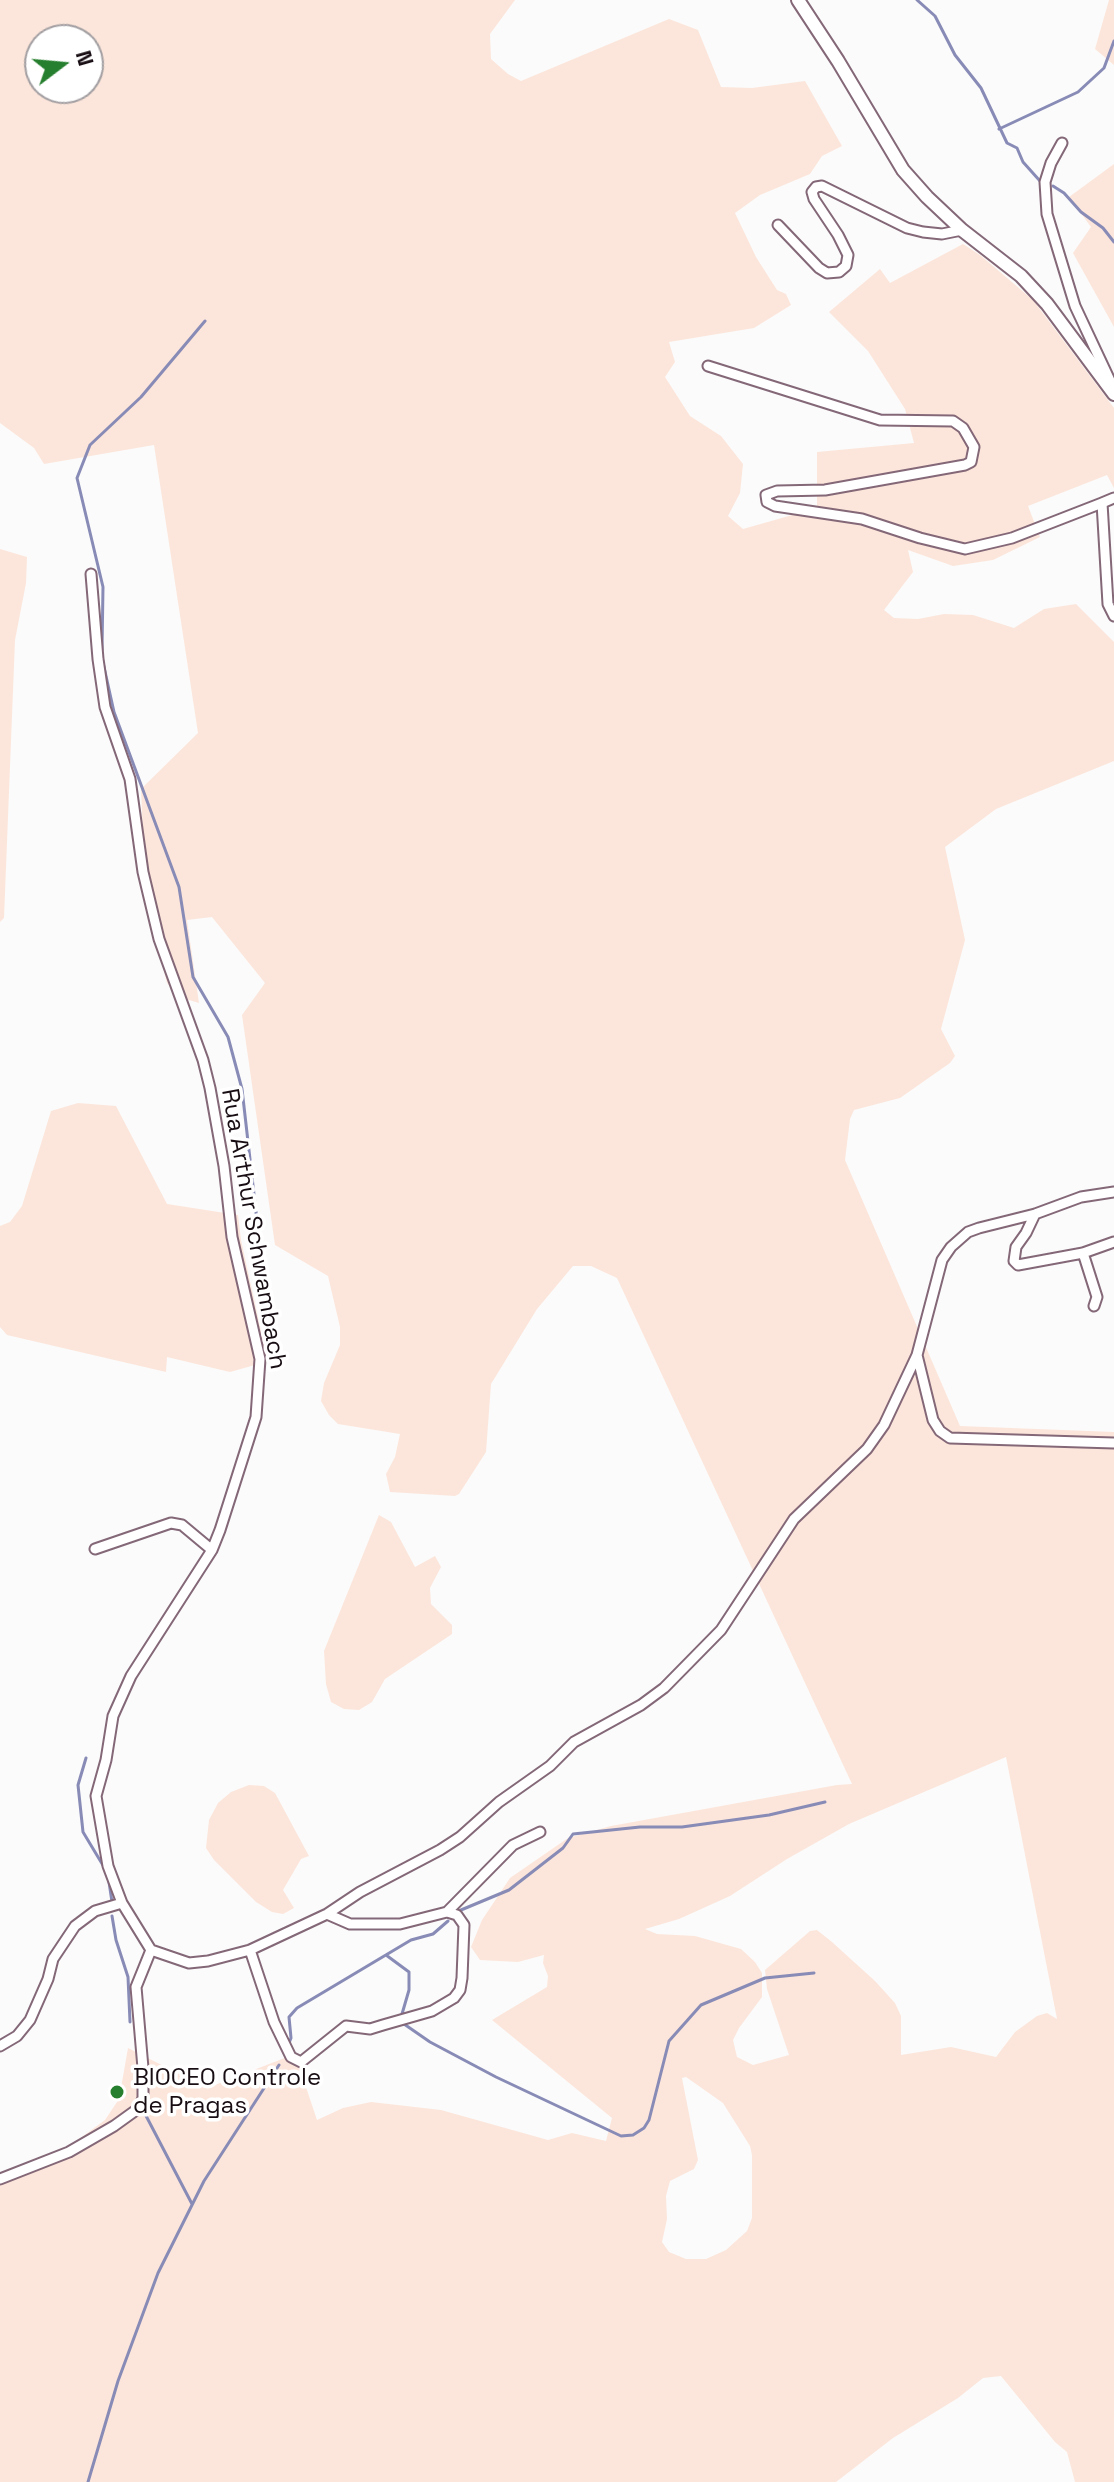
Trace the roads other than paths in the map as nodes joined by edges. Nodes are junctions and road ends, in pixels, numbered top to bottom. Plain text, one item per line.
1 (798, 0) edge
2 (1062, 143) dead end
3 (778, 225) dead end
4 (962, 230) junction
5 (708, 366) dead end
6 (1114, 391) edge
7 (1114, 498) edge
8 (1102, 503) junction
9 (91, 574) dead end
10 (1114, 616) edge
11 (1114, 1192) edge
12 (1035, 1214) junction
13 (1114, 1242) edge
14 (1083, 1253) junction
15 (1094, 1306) dead end
16 (917, 1355) junction
17 (1114, 1443) edge
18 (95, 1549) dead end
19 (212, 1550) junction
20 (540, 1832) dead end
21 (122, 1903) junction
22 (447, 1912) junction
23 (327, 1914) junction
24 (151, 1950) junction
25 (250, 1950) junction
26 (0, 2046) edge
27 (0, 2179) edge

1 - 4 street
2 - 6 street
3 - 4 street
4 - 6 street
5 - 8 street
7 - 8 street
8 - 10 street
9 - 19 street, Rua Arthur Schwambach
11 - 12 street
12 - 14 street
12 - 16 street
13 - 14 street
14 - 15 street
16 - 17 street
16 - 23 street
18 - 19 street
19 - 21 street, Rua Arthur Schwambach
20 - 22 street
21 - 24 street, Rua Arthur Schwambach
21 - 26 street
22 - 23 street
22 - 25 street
23 - 25 street
24 - 25 street
24 - 27 street

